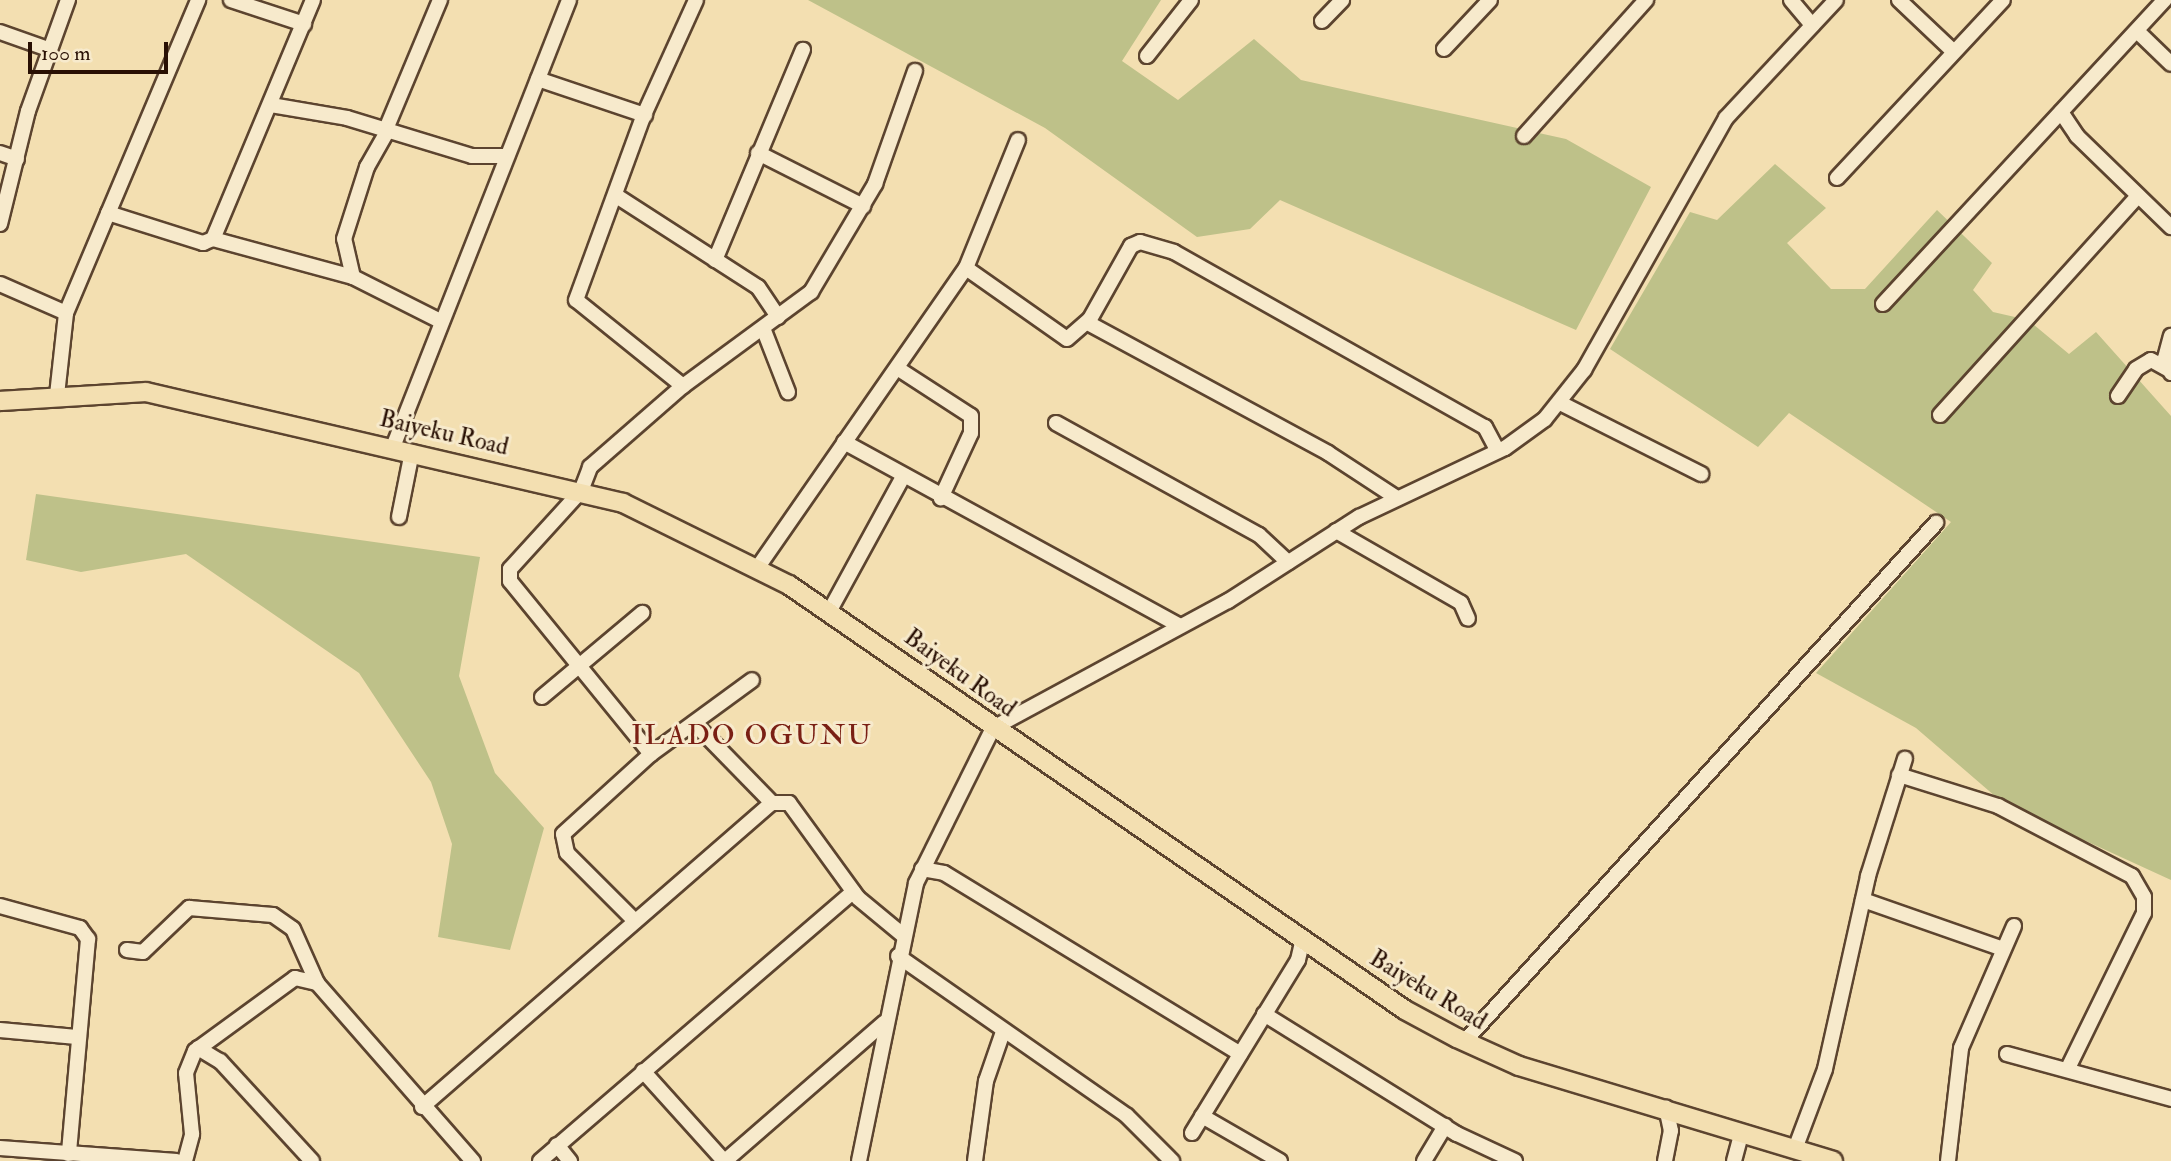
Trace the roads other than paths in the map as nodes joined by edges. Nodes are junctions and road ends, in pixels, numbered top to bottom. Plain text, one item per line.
1 (68, 0) edge
2 (198, 0) edge
3 (231, 0) edge
4 (313, 0) edge
5 (440, 0) edge
6 (569, 0) edge
7 (696, 0) edge
8 (1191, 0) edge
9 (1342, 0) edge
10 (1490, 0) edge
11 (1646, 0) edge
12 (1791, 0) edge
13 (1836, 0) edge
14 (1899, 0) edge
15 (2003, 0) edge
16 (2165, 0) edge
17 (1322, 21) dead end
18 (304, 24) junction
19 (1812, 24) junction
20 (2137, 31) junction
21 (0, 32) edge
22 (48, 49) junction
23 (1444, 49) dead end
24 (803, 50) dead end
25 (1953, 51) junction
26 (1147, 56) dead end
27 (2171, 64) edge
28 (915, 71) dead end
29 (538, 79) junction
30 (277, 102) junction
31 (2061, 112) junction
32 (645, 115) junction
33 (387, 129) junction
34 (1524, 136) dead end
35 (1018, 140) dead end
36 (0, 153) edge
37 (758, 153) junction
38 (506, 156) junction
39 (17, 159) junction
40 (491, 160) junction
41 (500, 172) junction
42 (1837, 178) dead end
43 (2137, 197) junction
44 (616, 203) junction
45 (863, 206) junction
46 (108, 213) junction
47 (0, 224) edge
48 (2171, 227) edge
49 (213, 239) junction
50 (715, 260) junction
51 (966, 268) junction
52 (353, 277) junction
53 (0, 284) edge
54 (1883, 304) dead end
55 (66, 313) junction
56 (778, 317) junction
57 (438, 320) junction
58 (1088, 323) junction
59 (763, 328) junction
60 (2171, 336) edge
61 (897, 368) junction
62 (2169, 371) edge
63 (683, 386) junction
64 (788, 392) dead end
65 (57, 395) junction
66 (2118, 397) dead end
67 (0, 401) edge
68 (1562, 404) junction
69 (1940, 415) dead end
70 (1056, 423) dead end
71 (844, 442) junction
72 (393, 447) junction
73 (1498, 451) junction
74 (412, 452) junction
75 (1702, 474) dead end
76 (903, 477) junction
77 (580, 491) junction
78 (941, 498) junction
79 (1397, 498) junction
80 (399, 517) dead end
81 (1936, 523) dead end
82 (1336, 531) junction
83 (1288, 562) junction
84 (758, 566) junction
85 (829, 612) junction
86 (642, 613) dead end
87 (1468, 619) dead end
88 (1181, 626) junction
89 (579, 665) junction
90 (751, 680) dead end
91 (542, 697) dead end
92 (696, 724) junction
93 (993, 728) junction
94 (651, 754) junction
95 (1905, 759) dead end
96 (1899, 775) junction
97 (772, 803) junction
98 (931, 852) junction
99 (922, 869) junction
100 (944, 873) junction
101 (853, 892) junction
102 (1863, 900) junction
103 (0, 906) edge
104 (635, 920) junction
105 (2014, 926) dead end
106 (904, 936) junction
107 (1308, 943) junction
108 (2003, 949) junction
109 (127, 950) dead end
110 (898, 956) junction
111 (317, 984) junction
112 (1264, 1014) junction
113 (884, 1023) junction
114 (0, 1030) edge
115 (1003, 1032) junction
116 (77, 1037) junction
117 (1464, 1042) junction
118 (198, 1048) junction
119 (1240, 1054) junction
120 (2007, 1054) dead end
121 (2068, 1068) junction
122 (643, 1071) junction
123 (2171, 1099) edge
124 (422, 1107) junction
125 (1666, 1108) junction
126 (1686, 1114) junction
127 (1202, 1116) junction
128 (1445, 1126) junction
129 (1671, 1131) junction
130 (1742, 1132) junction
131 (1192, 1133) dead end
132 (557, 1145) junction
133 (1795, 1149) junction
134 (5, 1152) edge
135 (69, 1154) junction
136 (177, 1161) edge
137 (185, 1161) edge
138 (312, 1161) edge
139 (473, 1161) edge
140 (540, 1161) edge
141 (570, 1161) edge
142 (725, 1161) edge
143 (859, 1161) edge
144 (975, 1161) edge
145 (1172, 1161) edge
146 (1280, 1161) edge
147 (1424, 1161) edge
148 (1515, 1161) edge
149 (1665, 1161) edge
150 (1734, 1161) edge
151 (1833, 1161) edge
152 (1948, 1161) edge

1 - 22 street
2 - 46 street
3 - 18 street
4 - 18 street
5 - 33 street
6 - 29 street
7 - 32 street
8 - 26 street
9 - 17 street
10 - 23 street
11 - 34 street
12 - 19 street
13 - 19 street
14 - 25 street
15 - 25 street
16 - 20 street
18 - 30 street
19 - 68 street
20 - 27 street
20 - 31 street
21 - 22 street
22 - 39 street
24 - 37 street
25 - 42 street
28 - 45 street
29 - 32 street
29 - 38 street
30 - 33 street
30 - 49 street
31 - 43 street
31 - 54 street
32 - 44 street
33 - 40 street
33 - 52 street
35 - 51 street
36 - 39 street
37 - 45 street
37 - 50 street
38 - 40 street
38 - 41 street
39 - 47 street
40 - 41 street
41 - 57 street
43 - 48 street
43 - 69 street
44 - 50 street
44 - 63 street
45 - 56 street
46 - 49 street
46 - 55 street
49 - 52 street
50 - 56 street
51 - 58 street
51 - 61 street
52 - 57 street
53 - 55 street
55 - 65 street
56 - 59 street
57 - 72 street
58 - 73 street
58 - 79 street
59 - 63 street
59 - 64 street
60 - 62 street
61 - 71 street
61 - 78 street
62 - 66 street
63 - 77 street
65 - 67 main road, Baiyeku Road
65 - 72 main road, Baiyeku Road
68 - 73 street
68 - 75 street
70 - 83 street
71 - 76 street
71 - 84 street
72 - 74 main road, Baiyeku Road
73 - 79 street
74 - 77 main road, Baiyeku Road
74 - 80 street
76 - 78 street
76 - 85 street
77 - 84 main road, Baiyeku Road
77 - 89 street
78 - 88 street
79 - 82 street
81 - 117 street
82 - 83 street
82 - 87 street
83 - 88 street
84 - 85 main road, Baiyeku Road
85 - 93 main road, Baiyeku Road
86 - 89 street
88 - 93 street
89 - 91 street
89 - 94 street
90 - 92 street
92 - 94 street
92 - 97 street
93 - 98 street
93 - 107 main road, Baiyeku Road
94 - 104 street
95 - 96 street
96 - 102 street
96 - 121 street
97 - 101 street
97 - 104 street
98 - 99 street
98 - 100 street
99 - 100 street
99 - 106 street
100 - 119 street
101 - 106 street
101 - 122 street
102 - 108 street
102 - 133 street
103 - 116 street
104 - 124 street
105 - 108 street
106 - 110 street
107 - 112 street
107 - 117 main road, Baiyeku Road
108 - 152 street
109 - 111 street
110 - 113 street
110 - 115 street
111 - 118 street
111 - 124 street
112 - 119 street
112 - 128 street
113 - 142 street
113 - 143 street
114 - 116 street
115 - 144 street
115 - 145 street
116 - 135 street
117 - 125 main road, Baiyeku Road
118 - 137 street
118 - 138 street
119 - 127 street
120 - 121 street
121 - 123 street
122 - 132 street
122 - 142 street
124 - 139 street
125 - 126 main road, Baiyeku Road
125 - 129 street
126 - 129 street
126 - 130 main road, Baiyeku Road
127 - 131 street
127 - 146 street
128 - 147 street
128 - 148 street
129 - 149 street
130 - 133 main road, Baiyeku Road
130 - 150 street
132 - 140 street
132 - 141 street
133 - 151 main road, Baiyeku Road
134 - 135 street
135 - 136 street

